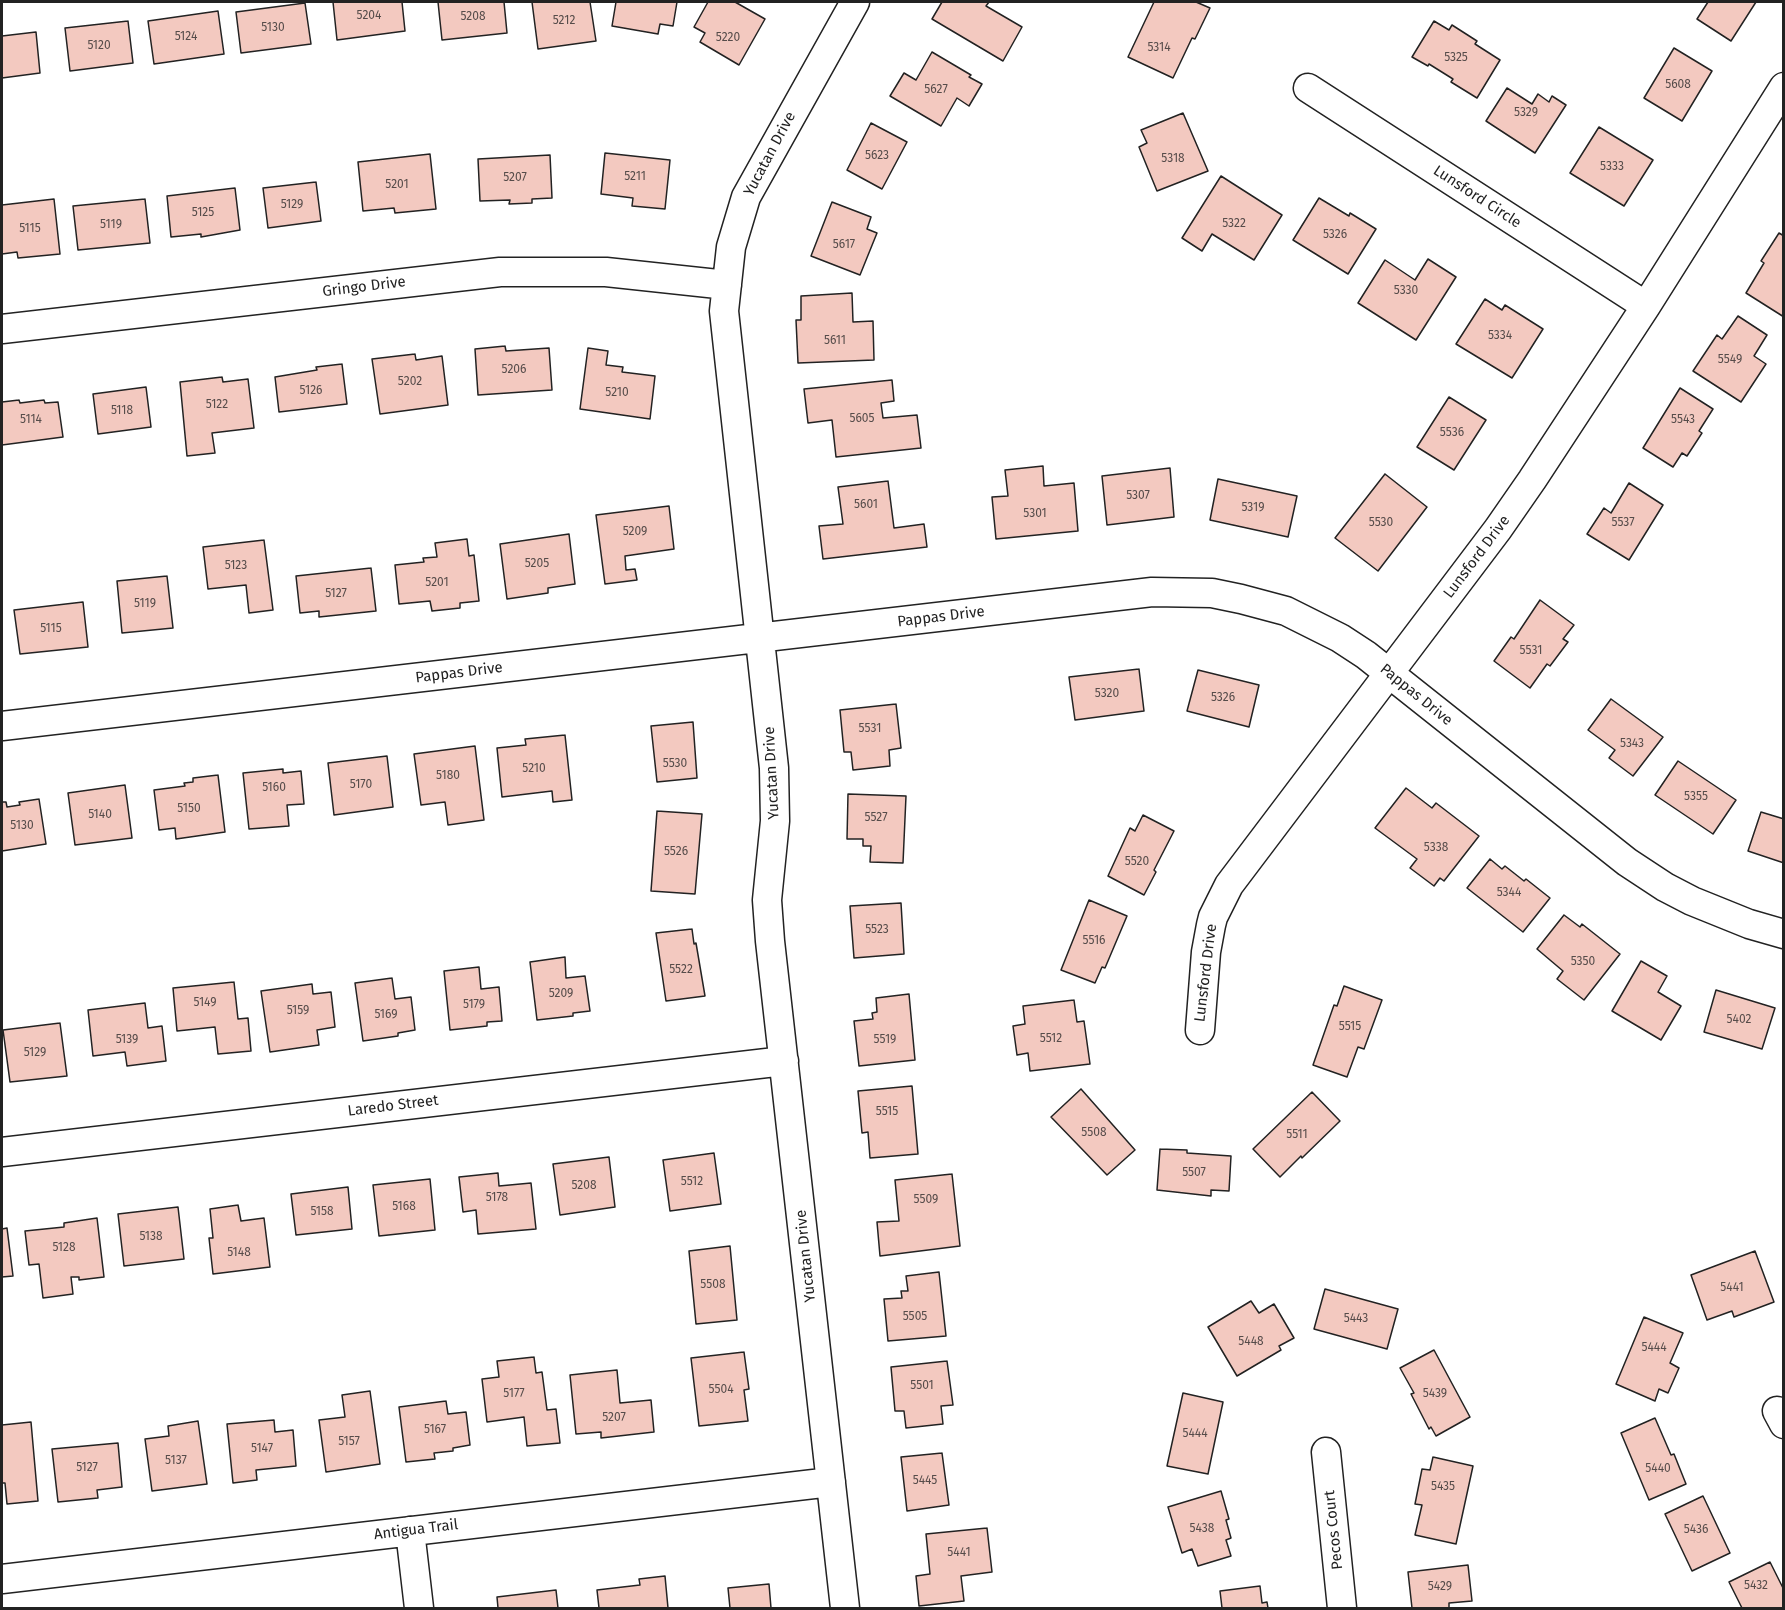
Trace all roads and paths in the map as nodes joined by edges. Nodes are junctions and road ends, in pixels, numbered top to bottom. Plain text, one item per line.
1 (855, 2) edge
2 (1784, 87) edge
3 (1308, 88) dead end
4 (727, 285) junction
5 (1646, 306) junction
6 (2, 329) edge
7 (759, 638) junction
8 (1389, 673) junction
9 (2, 726) edge
10 (1784, 934) edge
11 (1200, 1030) dead end
12 (784, 1061) junction
13 (2, 1152) edge
14 (1326, 1452) dead end
15 (831, 1482) junction
16 (410, 1531) junction
17 (2, 1579) edge
18 (419, 1608) edge
19 (845, 1608) edge
20 (1342, 1608) edge

1 - 4 street, Yucatan Drive
2 - 5 street, Lunsford Drive
3 - 5 street, Lunsford Circle
4 - 6 street, Gringo Drive
4 - 7 street, Yucatan Drive
5 - 8 street, Lunsford Drive
7 - 8 street, Pappas Drive
7 - 9 street, Pappas Drive
7 - 12 street, Yucatan Drive
8 - 10 street, Pappas Drive
8 - 11 street, Lunsford Drive
12 - 13 street, Laredo Street
12 - 15 street, Yucatan Drive
14 - 20 street, Pecos Court
15 - 16 street, Antigua Trail
15 - 19 street, Yucatan Drive
16 - 17 street, Antigua Trail
16 - 18 street

